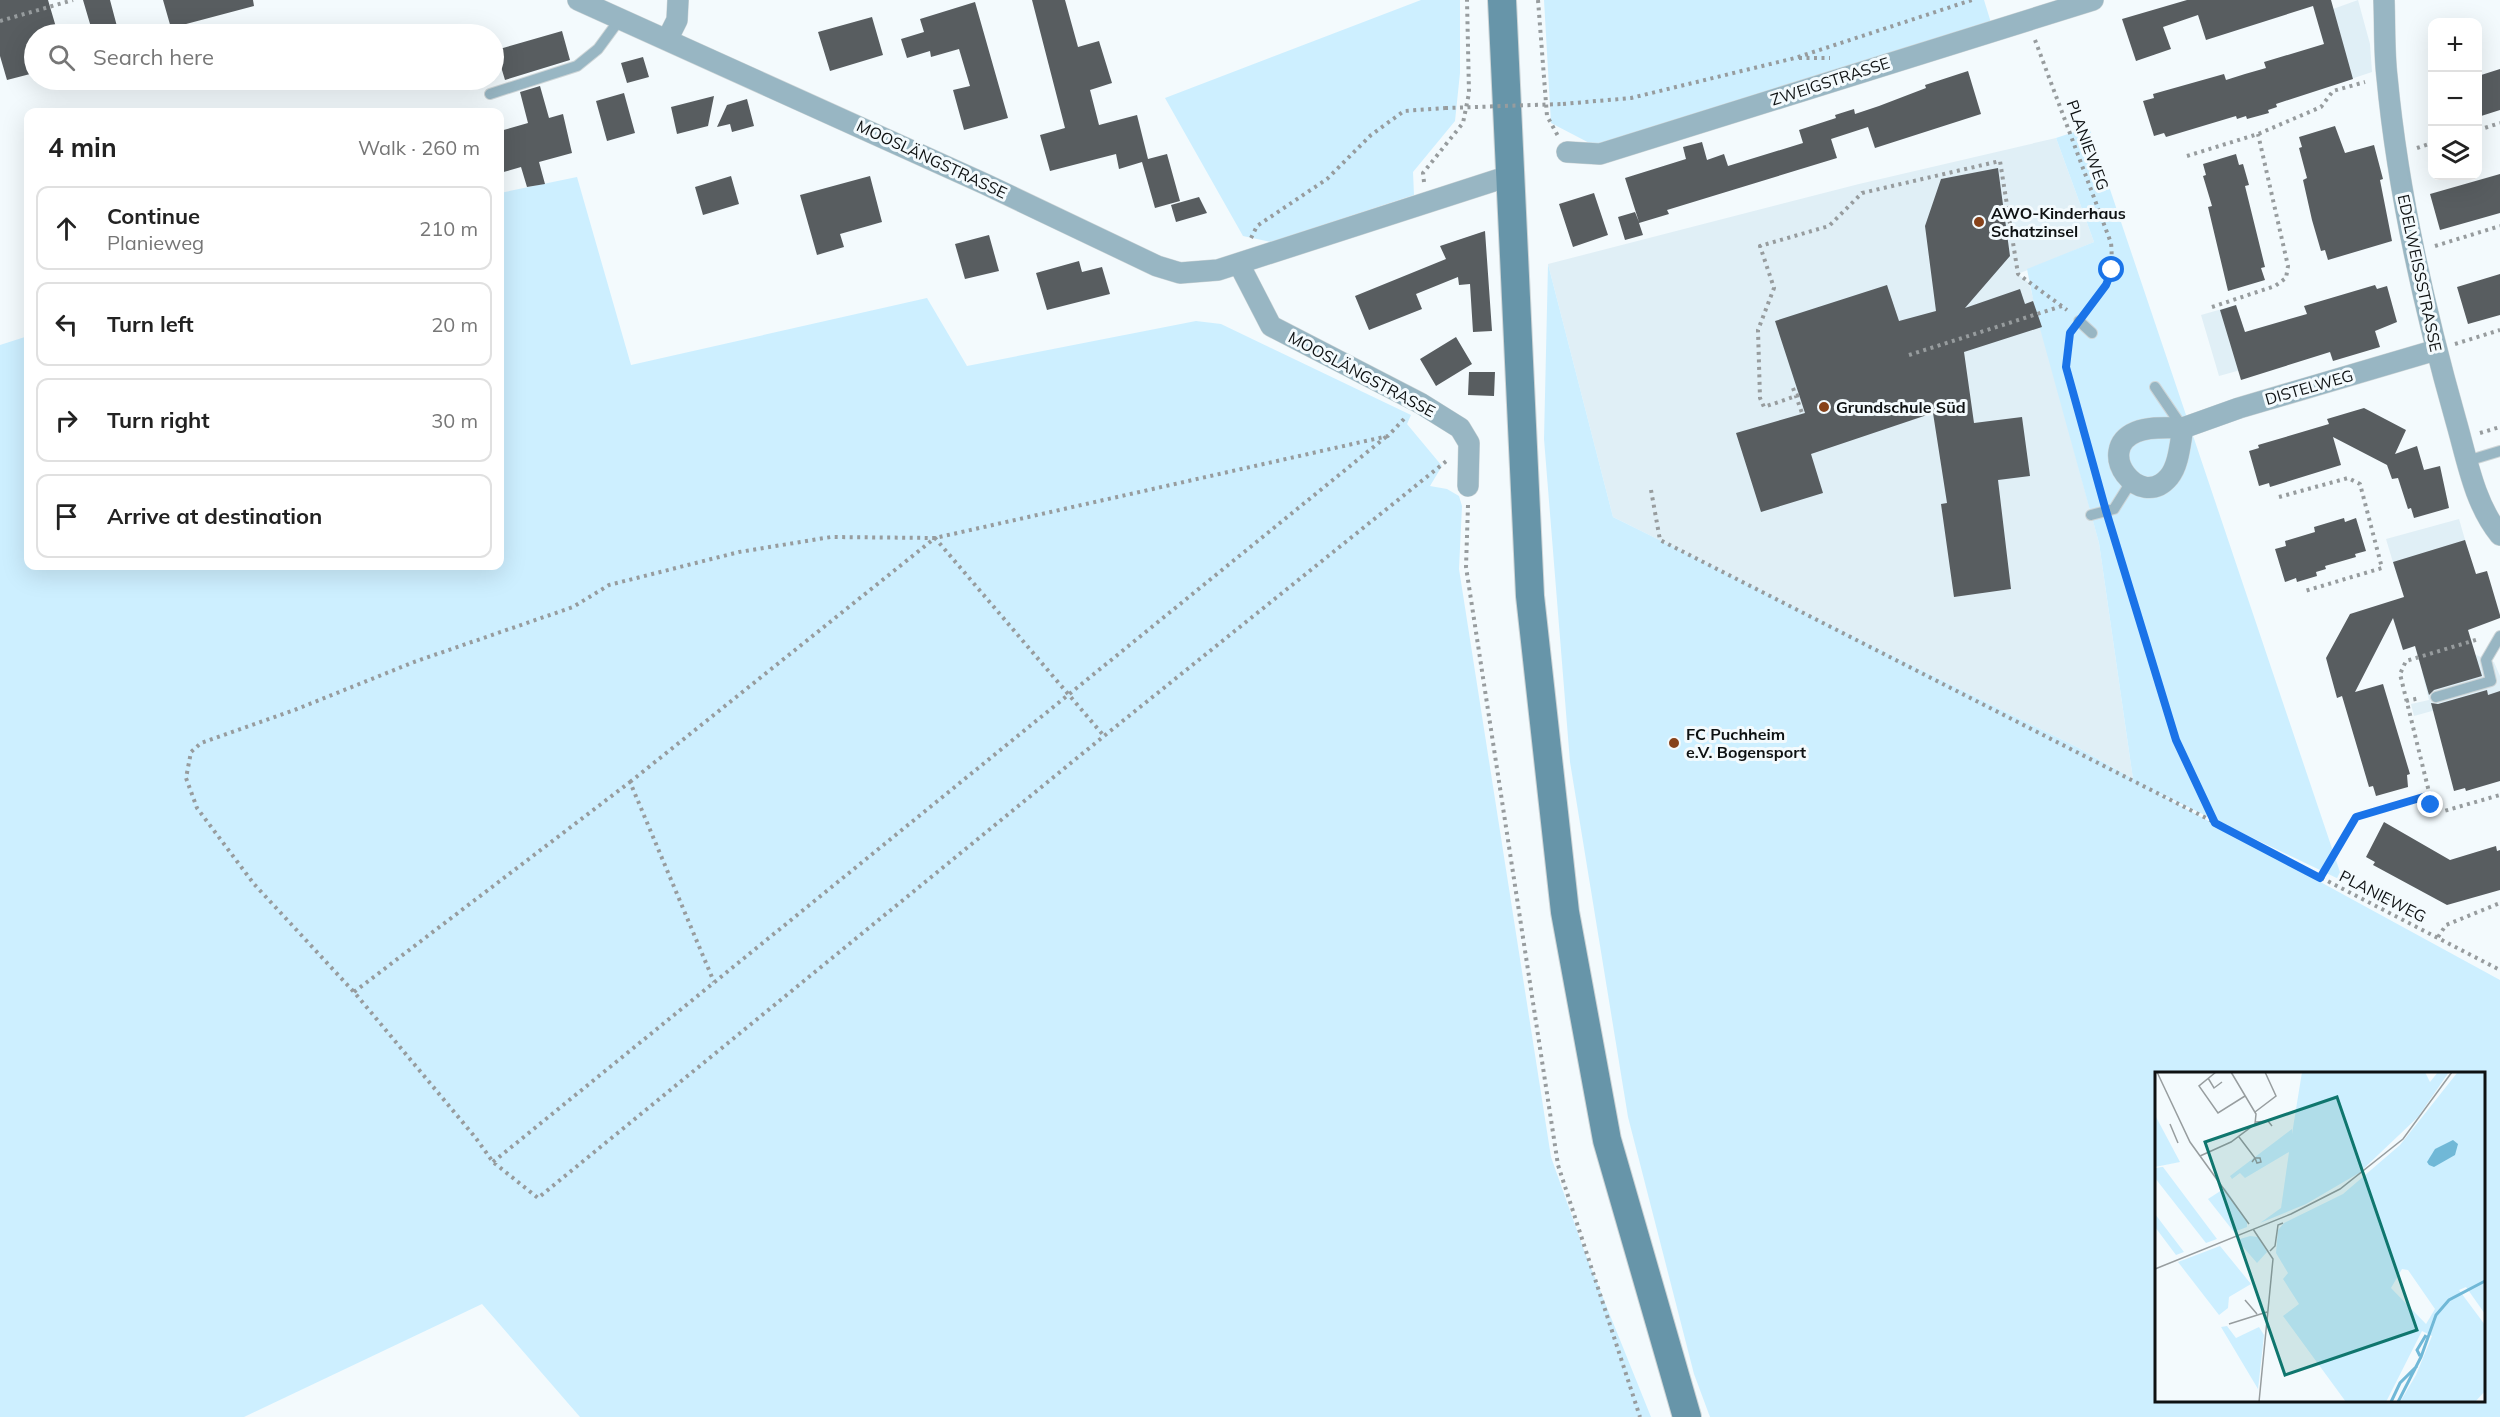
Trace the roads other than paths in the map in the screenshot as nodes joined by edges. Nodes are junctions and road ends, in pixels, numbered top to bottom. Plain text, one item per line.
1 (578, 0) edge
2 (678, 0) edge
3 (1502, 0) edge
4 (2093, 0) edge
5 (2384, 0) edge
6 (620, 19) junction
7 (667, 40) junction
8 (504, 89) edge
9 (502, 90) edge
10 (490, 94) dead end
11 (1567, 152) road end
12 (1509, 176) junction
13 (1239, 264) junction
14 (2079, 321) road end
15 (2092, 333) dead end
16 (2436, 350) junction
17 (2155, 387) dead end
18 (2183, 428) junction
19 (2500, 451) edge
20 (2468, 461) junction
21 (2131, 482) junction
22 (1468, 486) road end
23 (2091, 515) dead end
24 (2500, 534) edge
25 (2500, 636) edge
26 (2436, 697) dead end
27 (1687, 1417) edge

1 - 6 street, MOOSLÄNGSTRASSE
2 - 7 street
3 - 12 street
4 - 11 street, ZWEIGSTRASSE
5 - 16 street, EDELWEISSSTRASSE
6 - 7 street, MOOSLÄNGSTRASSE
6 - 8 lane
7 - 13 street, MOOSLÄNGSTRASSE
9 - 10 lane
12 - 13 street, MOOSLÄNGSTRASSE
12 - 27 street
13 - 22 street, MOOSLÄNGSTRASSE
14 - 15 lane
16 - 18 street, DISTELWEG
16 - 20 street, EDELWEISSSTRASSE
17 - 18 lane
18 - 21 street
18 - 21 street, DISTELWEG
19 - 20 lane
20 - 24 street, EDELWEISSSTRASSE
21 - 23 lane
25 - 26 lane

